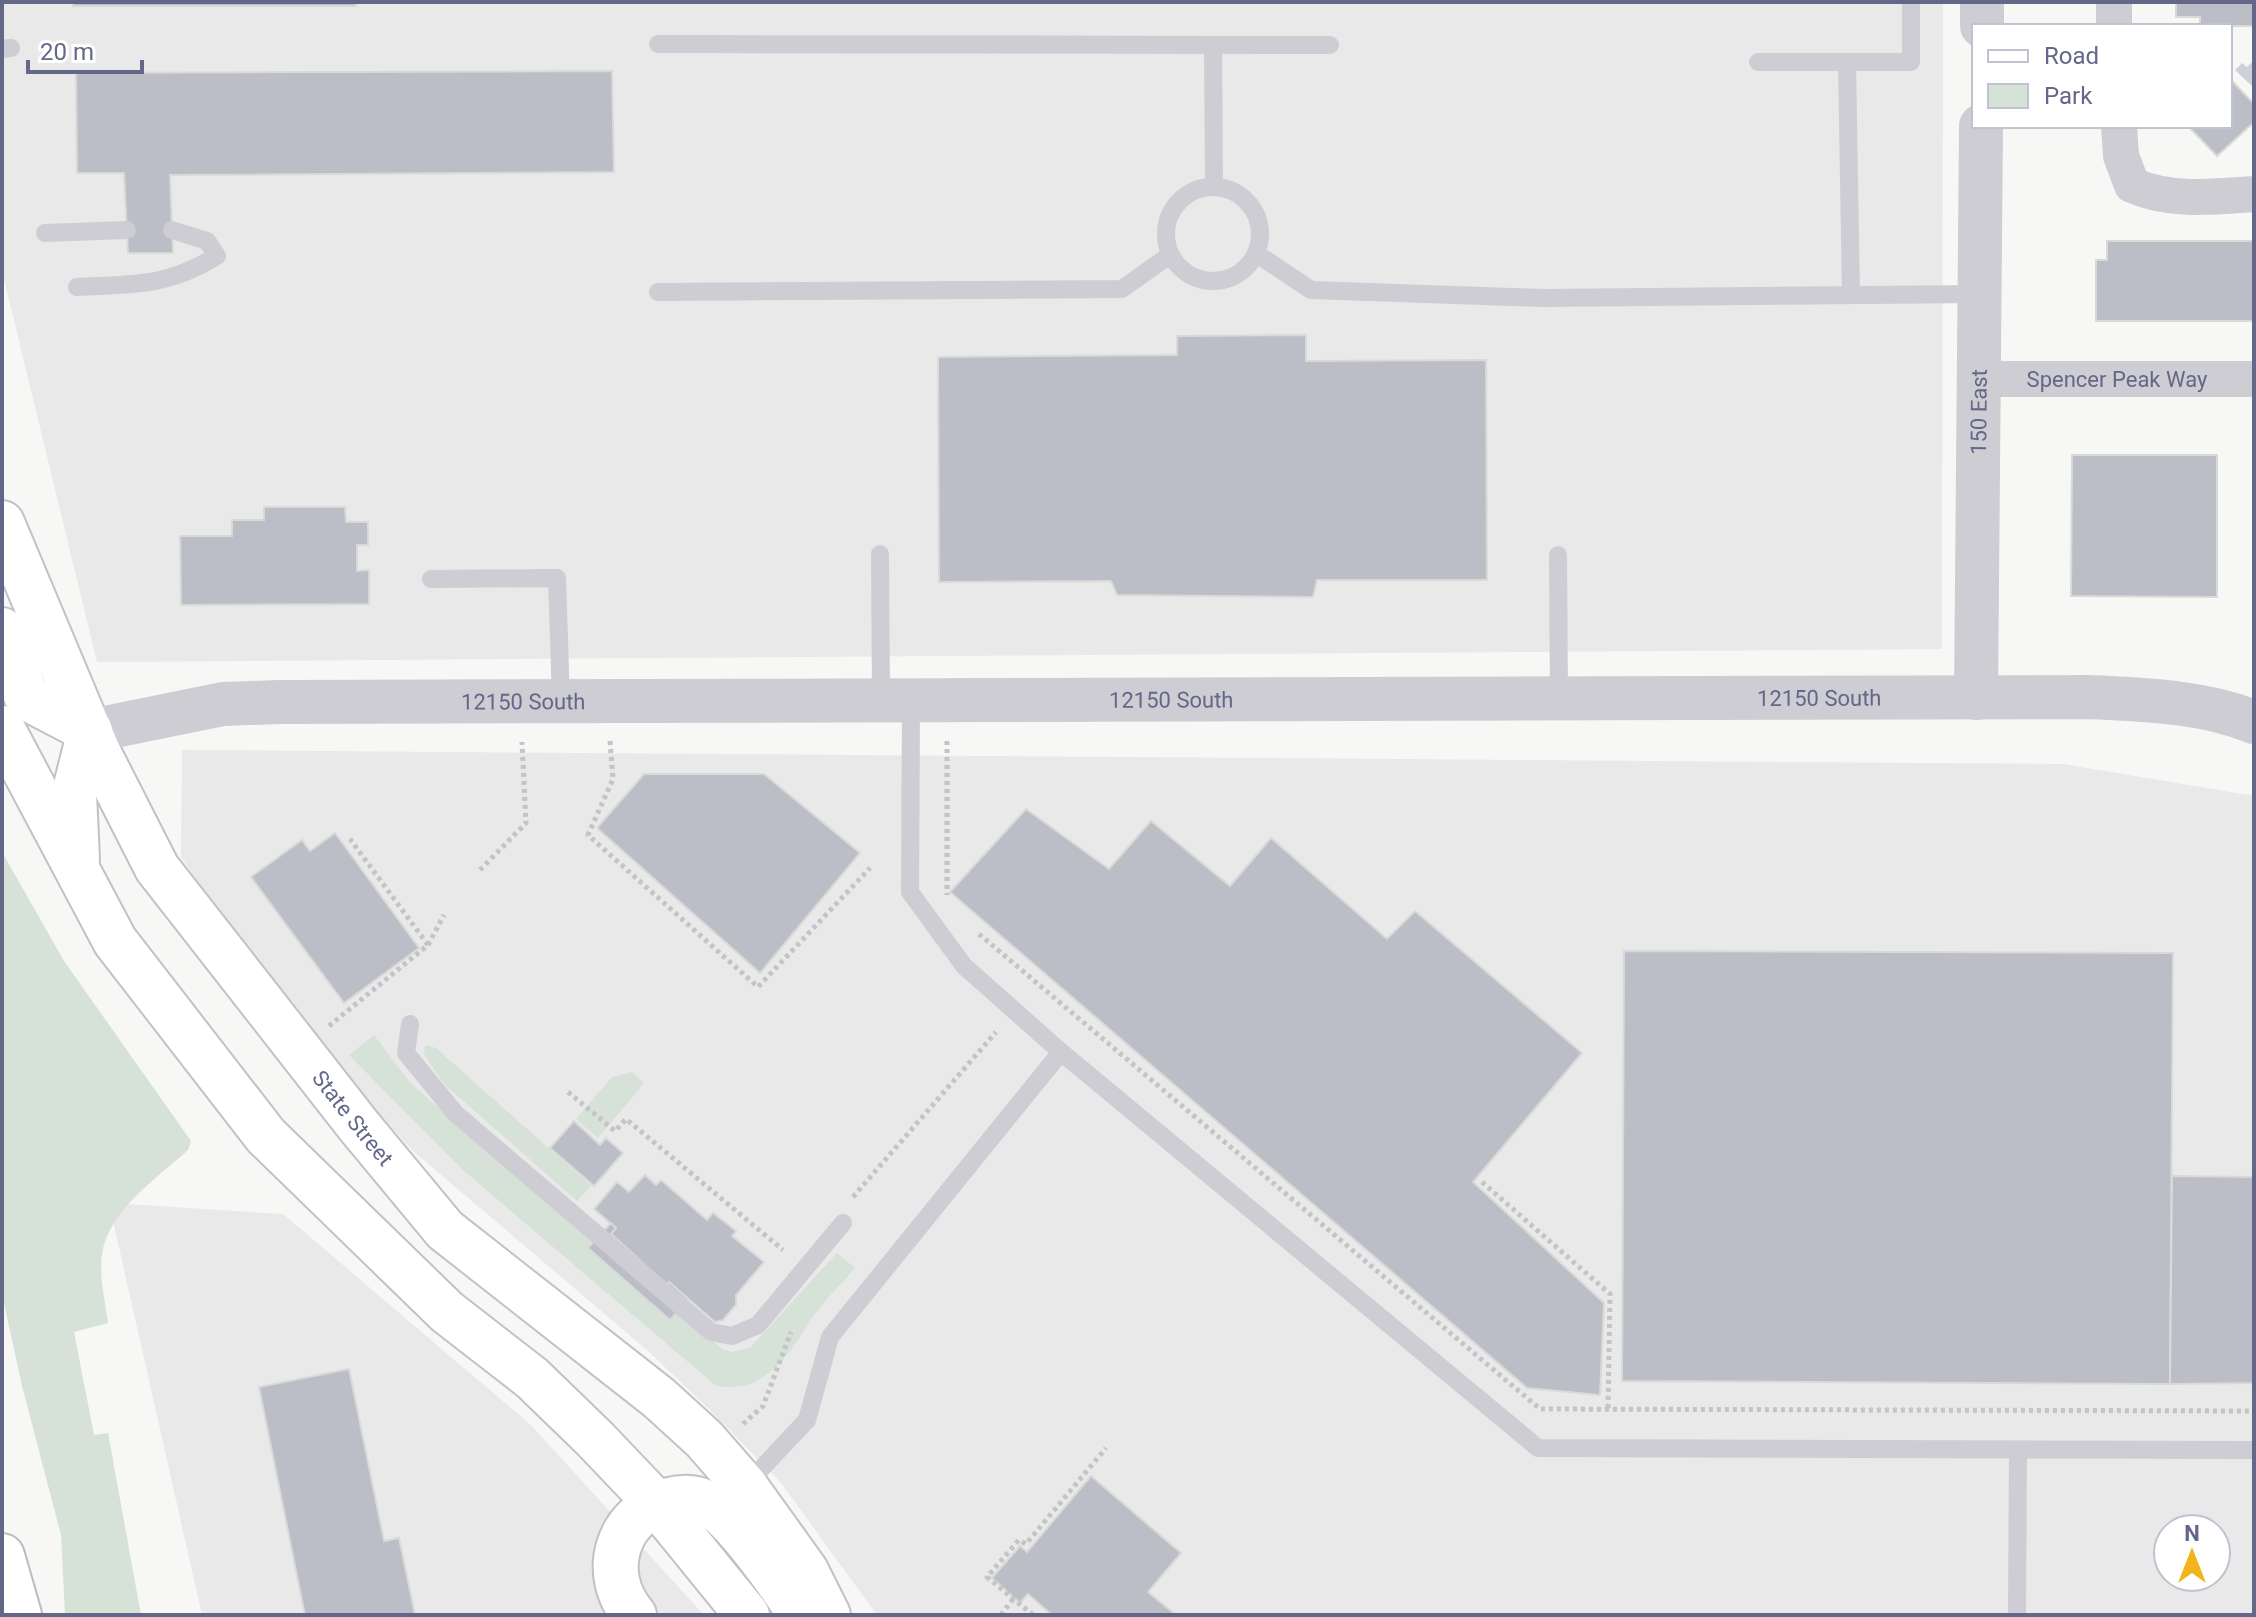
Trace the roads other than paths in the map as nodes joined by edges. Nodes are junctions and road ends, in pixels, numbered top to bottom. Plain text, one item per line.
1 (1911, 2) edge
2 (1982, 2) edge
3 (2114, 2) edge
4 (1982, 24) edge
5 (2114, 24) edge
6 (658, 44) dead end
7 (1213, 45) junction
8 (1330, 45) dead end
9 (1758, 62) dead end
10 (1847, 62) junction
11 (1981, 128) edge
12 (2119, 128) edge
13 (1214, 187) junction
14 (2254, 194) edge
15 (127, 230) dead end
16 (172, 230) dead end
17 (45, 233) dead end
18 (1257, 254) junction
19 (1170, 255) junction
20 (77, 287) dead end
21 (658, 292) dead end
22 (1980, 294) junction
23 (1851, 295) junction
24 (1979, 379) junction
25 (2254, 379) edge
26 (2, 523) edge
27 (880, 554) dead end
28 (1558, 555) dead end
29 (431, 579) dead end
30 (2, 630) edge
31 (1976, 698) junction
32 (896, 700) junction
33 (561, 701) junction
34 (1559, 701) junction
35 (2254, 722) edge
36 (2, 728) edge
37 (90, 731) junction
38 (77, 870) junction
39 (410, 1024) dead end
40 (1061, 1052) junction
41 (843, 1223) dead end
42 (2018, 1450) junction
43 (2254, 1450) edge
44 (745, 1486) junction
45 (656, 1503) junction
46 (2, 1556) edge
47 (624, 1608) edge
48 (19, 1615) edge
49 (747, 1615) edge
50 (800, 1615) edge
51 (828, 1615) edge
52 (2017, 1615) edge

1 - 10 lane
2 - 4 street
3 - 5 street
6 - 7 lane
7 - 8 lane
7 - 13 lane
9 - 10 lane
10 - 23 lane
11 - 22 street, 150 East
12 - 14 street
13 - 18 lane
13 - 19 lane
15 - 17 lane
16 - 20 lane
18 - 19 lane
18 - 23 lane
19 - 21 lane
22 - 23 lane
22 - 24 street, 150 East
24 - 25 street, Spencer Peak Way
24 - 31 street, 150 East
26 - 37 main road, State Street
27 - 32 lane
28 - 34 lane
29 - 33 lane
30 - 37 main road
31 - 34 street, 12150 South
31 - 35 street, 12150 South
32 - 33 street, 12150 South
32 - 34 street, 12150 South
32 - 40 lane
33 - 37 street, 12150 South
36 - 38 main road
37 - 38 main road
37 - 44 main road, State Street
38 - 45 main road
39 - 41 lane
40 - 42 lane
40 - 44 lane
42 - 43 lane
42 - 52 lane
44 - 51 main road, State Street
45 - 47 main road
45 - 49 main road
45 - 50 main road
46 - 48 main road

